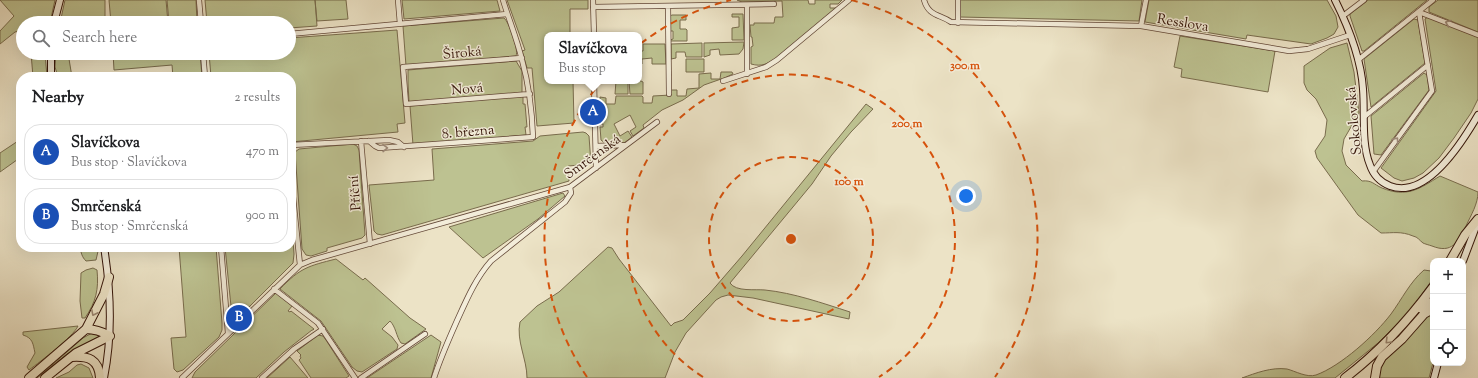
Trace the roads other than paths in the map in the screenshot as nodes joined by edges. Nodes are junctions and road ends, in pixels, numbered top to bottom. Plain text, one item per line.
1 (60, 0) edge
2 (199, 0) edge
3 (398, 0) edge
4 (503, 0) edge
5 (593, 0) edge
6 (849, 0) edge
7 (924, 0) edge
8 (958, 0) edge
9 (1146, 0) edge
10 (1335, 0) edge
11 (1364, 0) edge
12 (1433, 0) edge
13 (774, 4) dead end
14 (747, 5) junction
15 (668, 6) junction
16 (593, 8) junction
17 (1419, 12) junction
18 (507, 14) junction
19 (56, 16) edge
20 (200, 16) edge
21 (1343, 16) junction
22 (958, 23) junction
23 (400, 24) junction
24 (1141, 26) junction
25 (594, 32) edge
26 (296, 33) edge
27 (1350, 35) junction
28 (1478, 35) edge
29 (522, 58) junction
30 (51, 60) edge
31 (204, 60) edge
32 (1358, 60) junction
33 (1428, 65) junction
34 (51, 72) edge
35 (205, 72) edge
36 (747, 74) junction
37 (723, 81) dead end
38 (594, 84) edge
39 (530, 94) junction
40 (669, 94) dead end
41 (406, 104) joint
42 (1478, 115) edge
43 (1364, 116) junction
44 (656, 122) dead end
45 (361, 141) junction
46 (369, 141) junction
47 (296, 145) edge
48 (626, 145) junction
49 (596, 146) junction
50 (404, 147) junction
51 (596, 168) junction
52 (1373, 172) junction
53 (570, 188) junction
54 (1478, 220) edge
55 (296, 226) edge
56 (370, 244) junction
57 (105, 252) edge
58 (221, 252) edge
59 (1452, 258) edge
60 (1464, 258) edge
61 (300, 265) junction
62 (108, 277) junction
63 (274, 289) junction
64 (1430, 291) edge
65 (1430, 302) edge
66 (1430, 311) edge
67 (1410, 317) junction
68 (86, 329) junction
69 (323, 329) junction
70 (228, 333) junction
71 (425, 334) dead end
72 (110, 336) junction
73 (72, 357) junction
74 (1437, 366) edge
75 (29, 378) edge
76 (45, 378) edge
77 (100, 378) edge
78 (104, 378) edge
79 (182, 378) edge
80 (262, 378) edge
81 (355, 378) edge
82 (361, 378) edge
83 (434, 378) edge
84 (1345, 378) edge
85 (1375, 378) edge
86 (1434, 378) edge

1 - 19 street
2 - 20 street
3 - 23 street
4 - 18 street
5 - 16 street
6 - 36 street
7 - 22 street, Resslova
8 - 22 street
9 - 24 street
10 - 21 street, Sokolovská
11 - 21 street
12 - 17 street
13 - 14 street
14 - 15 street
14 - 36 street
15 - 16 street
15 - 40 street
16 - 25 street
28 -> 17 street
17 - 32 street
17 - 33 street
18 - 23 street
18 - 29 street
21 - 27 street, Sokolovská
22 - 24 street, Resslova
23 - 26 street
24 - 27 street, Resslova
27 - 32 street, Sokolovská
29 - 39 street
29 - 41 street, Široká
30 - 34 street
31 - 35 street
32 - 43 street, Sokolovská
33 - 43 street
52 -> 33 street
36 - 37 street
38 - 49 street
39 - 41 street, Nová
39 - 50 street, 8. března
42 - 52 street, Sokolovská
43 - 52 street, Sokolovská
44 - 48 street, Smrčenská
45 - 46 street, 8. března
45 - 47 street, 8. března
45 - 56 street, Příční
46 - 50 street, 8. března
46 -> 50 street, 8. března
48 - 49 street
48 - 51 street, Smrčenská
49 - 51 street
51 - 53 street, Smrčenská
53 - 56 street, Smrčenská
53 - 83 street
54 - 59 highway
54 - 60 street
55 - 61 street
56 - 61 street, Smrčenská
57 - 62 street
58 - 70 street
61 - 63 street, Smrčenská
62 -> 68 highway
62 - 72 street
63 - 69 street
63 - 70 street, Smrčenská
64 - 67 highway
65 - 67 highway
66 - 85 highway
67 -> 84 highway
68 - 72 highway
68 - 75 highway
69 - 80 street
69 - 81 street
70 - 79 street, Smrčenská
71 - 82 street
72 - 73 highway
72 - 78 street
73 - 76 highway
73 - 77 highway
74 - 86 street

